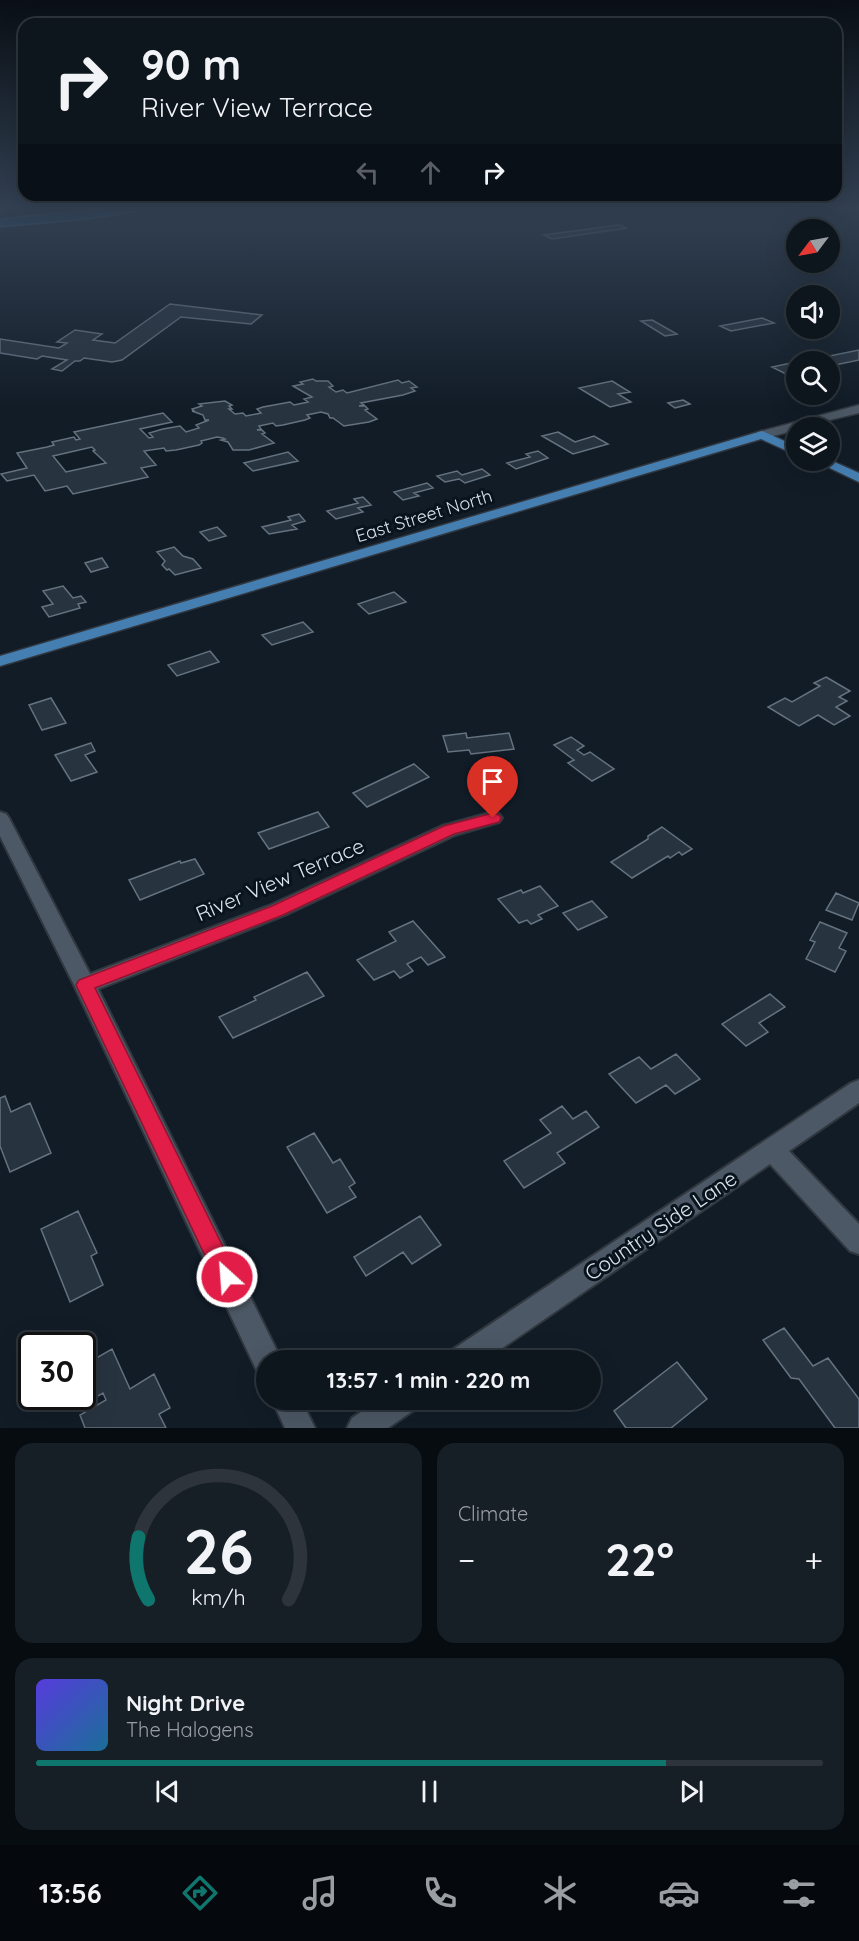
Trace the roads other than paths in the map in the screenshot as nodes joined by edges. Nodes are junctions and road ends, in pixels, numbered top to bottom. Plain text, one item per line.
1 (859, 409) edge
2 (762, 435) junction
3 (786, 446) edge
4 (840, 469) edge
5 (859, 478) edge
6 (0, 661) edge
7 (0, 818) edge
8 (493, 818) dead end
9 (6, 845) edge
10 (85, 985) junction
11 (859, 1090) edge
12 (773, 1150) junction
13 (859, 1242) edge
14 (262, 1350) edge
15 (477, 1350) edge
16 (291, 1410) edge
17 (390, 1410) edge
18 (300, 1428) edge
19 (362, 1428) edge

1 - 2 main road, East Street North
2 - 3 main road
2 - 6 main road, East Street North
4 - 5 main road
7 - 9 street
8 - 10 street, River View Terrace
9 - 10 street
10 - 14 street
11 - 12 street, Country Side Lane
12 - 13 street
12 - 15 street, Country Side Lane
16 - 18 street
17 - 19 street

